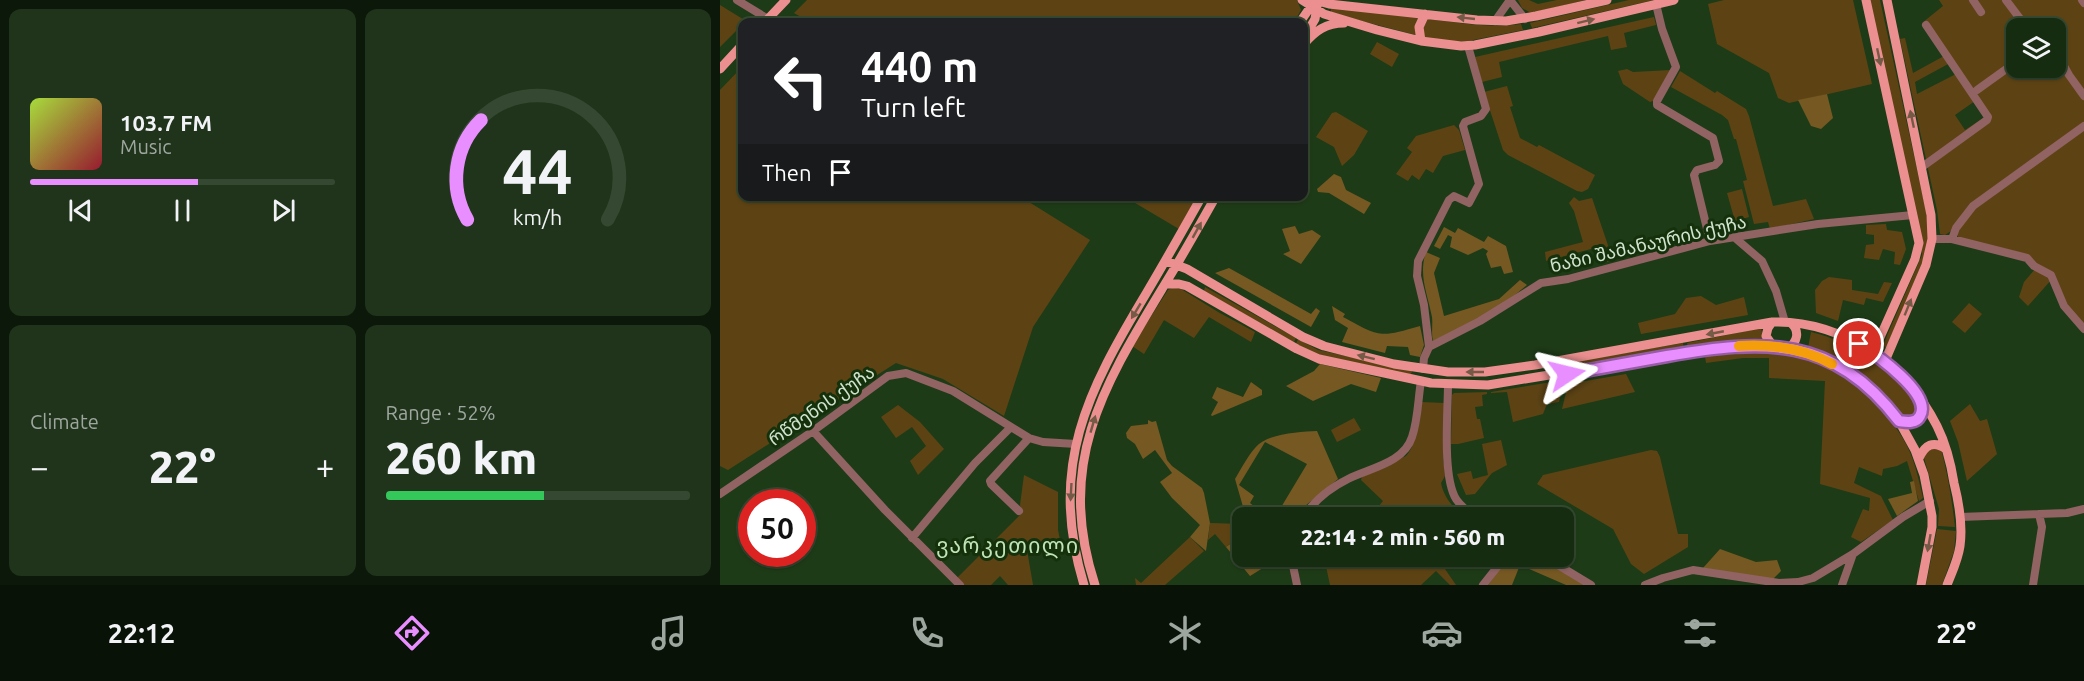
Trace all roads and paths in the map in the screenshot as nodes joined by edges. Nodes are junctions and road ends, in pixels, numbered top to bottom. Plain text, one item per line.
1 (737, 0) edge
2 (786, 0) edge
3 (1302, 0) edge
4 (1607, 0) edge
5 (1674, 0) edge
6 (1866, 0) edge
7 (1887, 0) edge
8 (1973, 0) edge
9 (2006, 0) edge
10 (1315, 4) edge
11 (1656, 4) junction
12 (1981, 12) dead end
13 (1425, 14) junction
14 (762, 18) edge
15 (769, 18) edge
16 (1303, 18) edge
17 (2020, 18) edge
18 (1525, 19) junction
19 (1496, 21) junction
20 (1355, 23) junction
21 (1926, 25) dead end
22 (1308, 31) edge
23 (1529, 34) junction
24 (1308, 40) edge
25 (1421, 41) junction
26 (1468, 46) junction
27 (738, 49) edge
28 (2066, 67) edge
29 (720, 69) edge
30 (2006, 69) edge
31 (1977, 90) dead end
32 (2084, 96) edge
33 (2084, 126) edge
34 (1922, 167) junction
35 (1199, 201) edge
36 (1213, 201) edge
37 (1913, 216) junction
38 (1734, 237) junction
39 (1932, 239) junction
40 (1952, 239) junction
41 (1710, 241) junction
42 (1166, 261) junction
43 (1177, 264) junction
44 (1208, 281) junction
45 (1165, 284) junction
46 (1200, 294) junction
47 (1772, 322) junction
48 (1788, 322) junction
49 (2084, 329) edge
50 (1122, 333) junction
51 (1131, 341) junction
52 (1773, 346) junction
53 (1430, 347) junction
54 (1787, 348) junction
55 (1873, 353) junction
56 (1885, 362) junction
57 (1546, 363) junction
58 (1528, 366) junction
59 (1418, 368) junction
60 (1548, 377) junction
61 (1409, 379) junction
62 (1529, 380) junction
63 (1421, 381) junction
64 (1448, 384) junction
65 (1921, 400) junction
66 (1899, 421) junction
67 (1010, 428) junction
68 (813, 431) junction
69 (1029, 438) junction
70 (1076, 444) junction
71 (1946, 448) junction
72 (1919, 459) junction
73 (720, 494) edge
74 (1930, 501) junction
75 (1310, 507) edge
76 (1465, 507) edge
77 (2084, 509) edge
78 (1020, 512) dead end
79 (2039, 514) junction
80 (1960, 517) junction
81 (912, 538) junction
82 (1852, 554) junction
83 (1293, 567) edge
84 (1497, 567) edge
85 (1561, 567) edge
86 (960, 585) edge
87 (1084, 585) edge
88 (1095, 585) edge
89 (1297, 585) edge
90 (1483, 585) edge
91 (1591, 585) edge
92 (1645, 585) edge
93 (1842, 585) edge
94 (1922, 585) edge
95 (1947, 585) edge
96 (2034, 585) edge

1 - 14 street
2 - 15 main road
3 - 10 main road
4 - 18 main road
5 - 11 main road
6 -> 37 main road
34 -> 7 main road
8 - 12 street
9 - 17 street
10 - 13 main road
10 - 16 main road
10 - 20 main road
10 - 22 main road
23 -> 11 main road
11 - 41 street
19 -> 13 main road
13 - 25 main road
18 - 19 main road
18 - 19 street
18 - 23 main road
20 - 24 main road
20 - 25 main road
21 - 34 street
23 - 26 main road
25 - 26 main road
26 - 53 street
27 - 29 main road
28 - 32 street
30 - 31 street
33 - 40 street
34 - 39 main road
35 - 42 main road
43 -> 36 main road
37 - 38 street, ნაზი შამანაურის ქუჩა
37 - 55 main road
38 - 41 street, ნაზი შამანაურის ქუჩა
38 - 48 street
39 - 40 street
56 -> 39 main road
40 - 49 street
41 - 53 street, ნაზი შამანაურის ქუჩა
42 - 43 main road
42 -> 50 main road
43 - 44 main road
43 - 45 main road
44 - 46 main road
59 -> 44 main road
45 - 46 main road
45 - 51 main road
46 - 61 main road
47 - 48 main road
47 - 52 main road
47 -> 57 main road
48 - 54 main road
48 - 55 main road
50 - 51 main road
50 - 70 main road
88 -> 51 main road
52 - 54 main road
52 - 60 main road
53 - 59 street
54 - 66 main road
55 - 56 main road
56 - 65 main road
57 - 58 main road
57 - 60 main road
58 -> 59 main road
58 - 62 main road
59 - 61 main road
59 - 63 main road
60 - 62 main road
61 - 63 main road
62 - 64 main road
63 - 64 main road
63 - 75 street
64 - 76 street
65 - 66 main road
65 - 71 main road
66 - 72 main road
67 - 68 street, რწმენის ქუჩა
67 - 69 street, რწმენის ქუჩა
67 - 81 street
68 - 73 street, რწმენის ქუჩა
68 - 81 street
69 - 70 street, რწმენის ქუჩა
69 - 78 street
70 -> 87 main road
71 - 72 main road
71 - 80 main road
72 - 74 main road
74 - 82 street
74 -> 94 main road
77 - 79 street
79 - 80 street
79 - 96 street
80 - 95 main road
81 - 86 street
82 - 92 street
82 - 93 street
83 - 89 street
84 - 90 street
85 - 91 street

